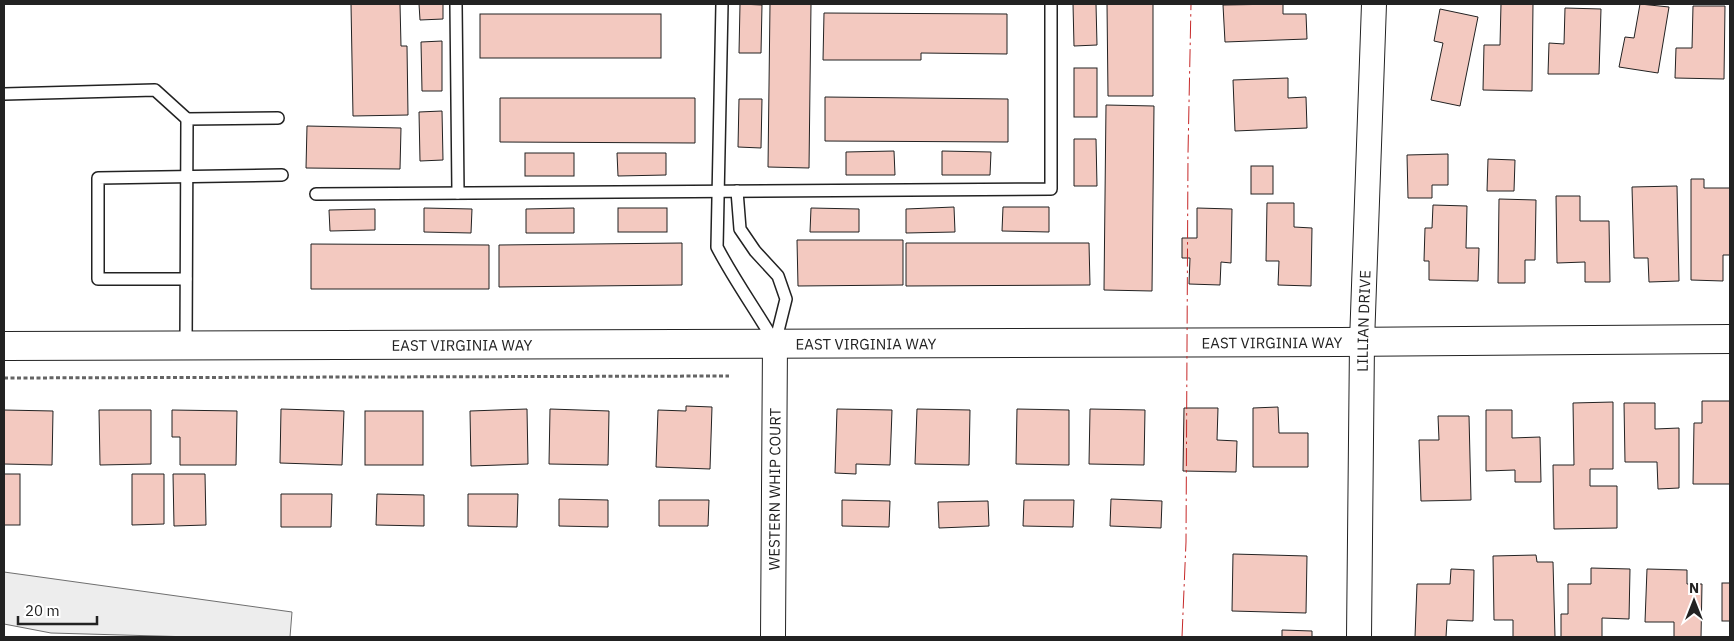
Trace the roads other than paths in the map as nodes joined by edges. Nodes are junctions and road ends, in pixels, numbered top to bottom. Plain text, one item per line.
1 (456, 4) edge
2 (722, 4) edge
3 (1051, 4) edge
4 (1374, 4) edge
5 (4, 94) edge
6 (278, 118) dead end
7 (187, 119) junction
8 (282, 175) dead end
9 (187, 177) junction
10 (719, 191) junction
11 (738, 191) junction
12 (458, 192) junction
13 (316, 194) dead end
14 (186, 279) junction
15 (1730, 339) edge
16 (1362, 342) junction
17 (775, 343) junction
18 (186, 345) junction
19 (4, 346) edge
20 (773, 637) edge
21 (1359, 637) edge

1 - 12 lane
2 - 10 lane
3 - 11 lane
4 - 16 street, LILLIAN DRIVE
5 - 7 lane
6 - 7 lane
7 - 9 lane
8 - 9 lane
9 - 14 lane
9 - 14 lane
10 - 11 lane
10 - 12 lane
10 - 17 lane
11 - 17 lane
12 - 13 lane
14 - 18 lane
15 - 16 street, EAST VIRGINIA WAY
16 - 17 street, EAST VIRGINIA WAY
16 - 21 street, LILLIAN DRIVE
17 - 18 street, EAST VIRGINIA WAY
17 - 20 street, WESTERN WHIP COURT
18 - 19 street, EAST VIRGINIA WAY

